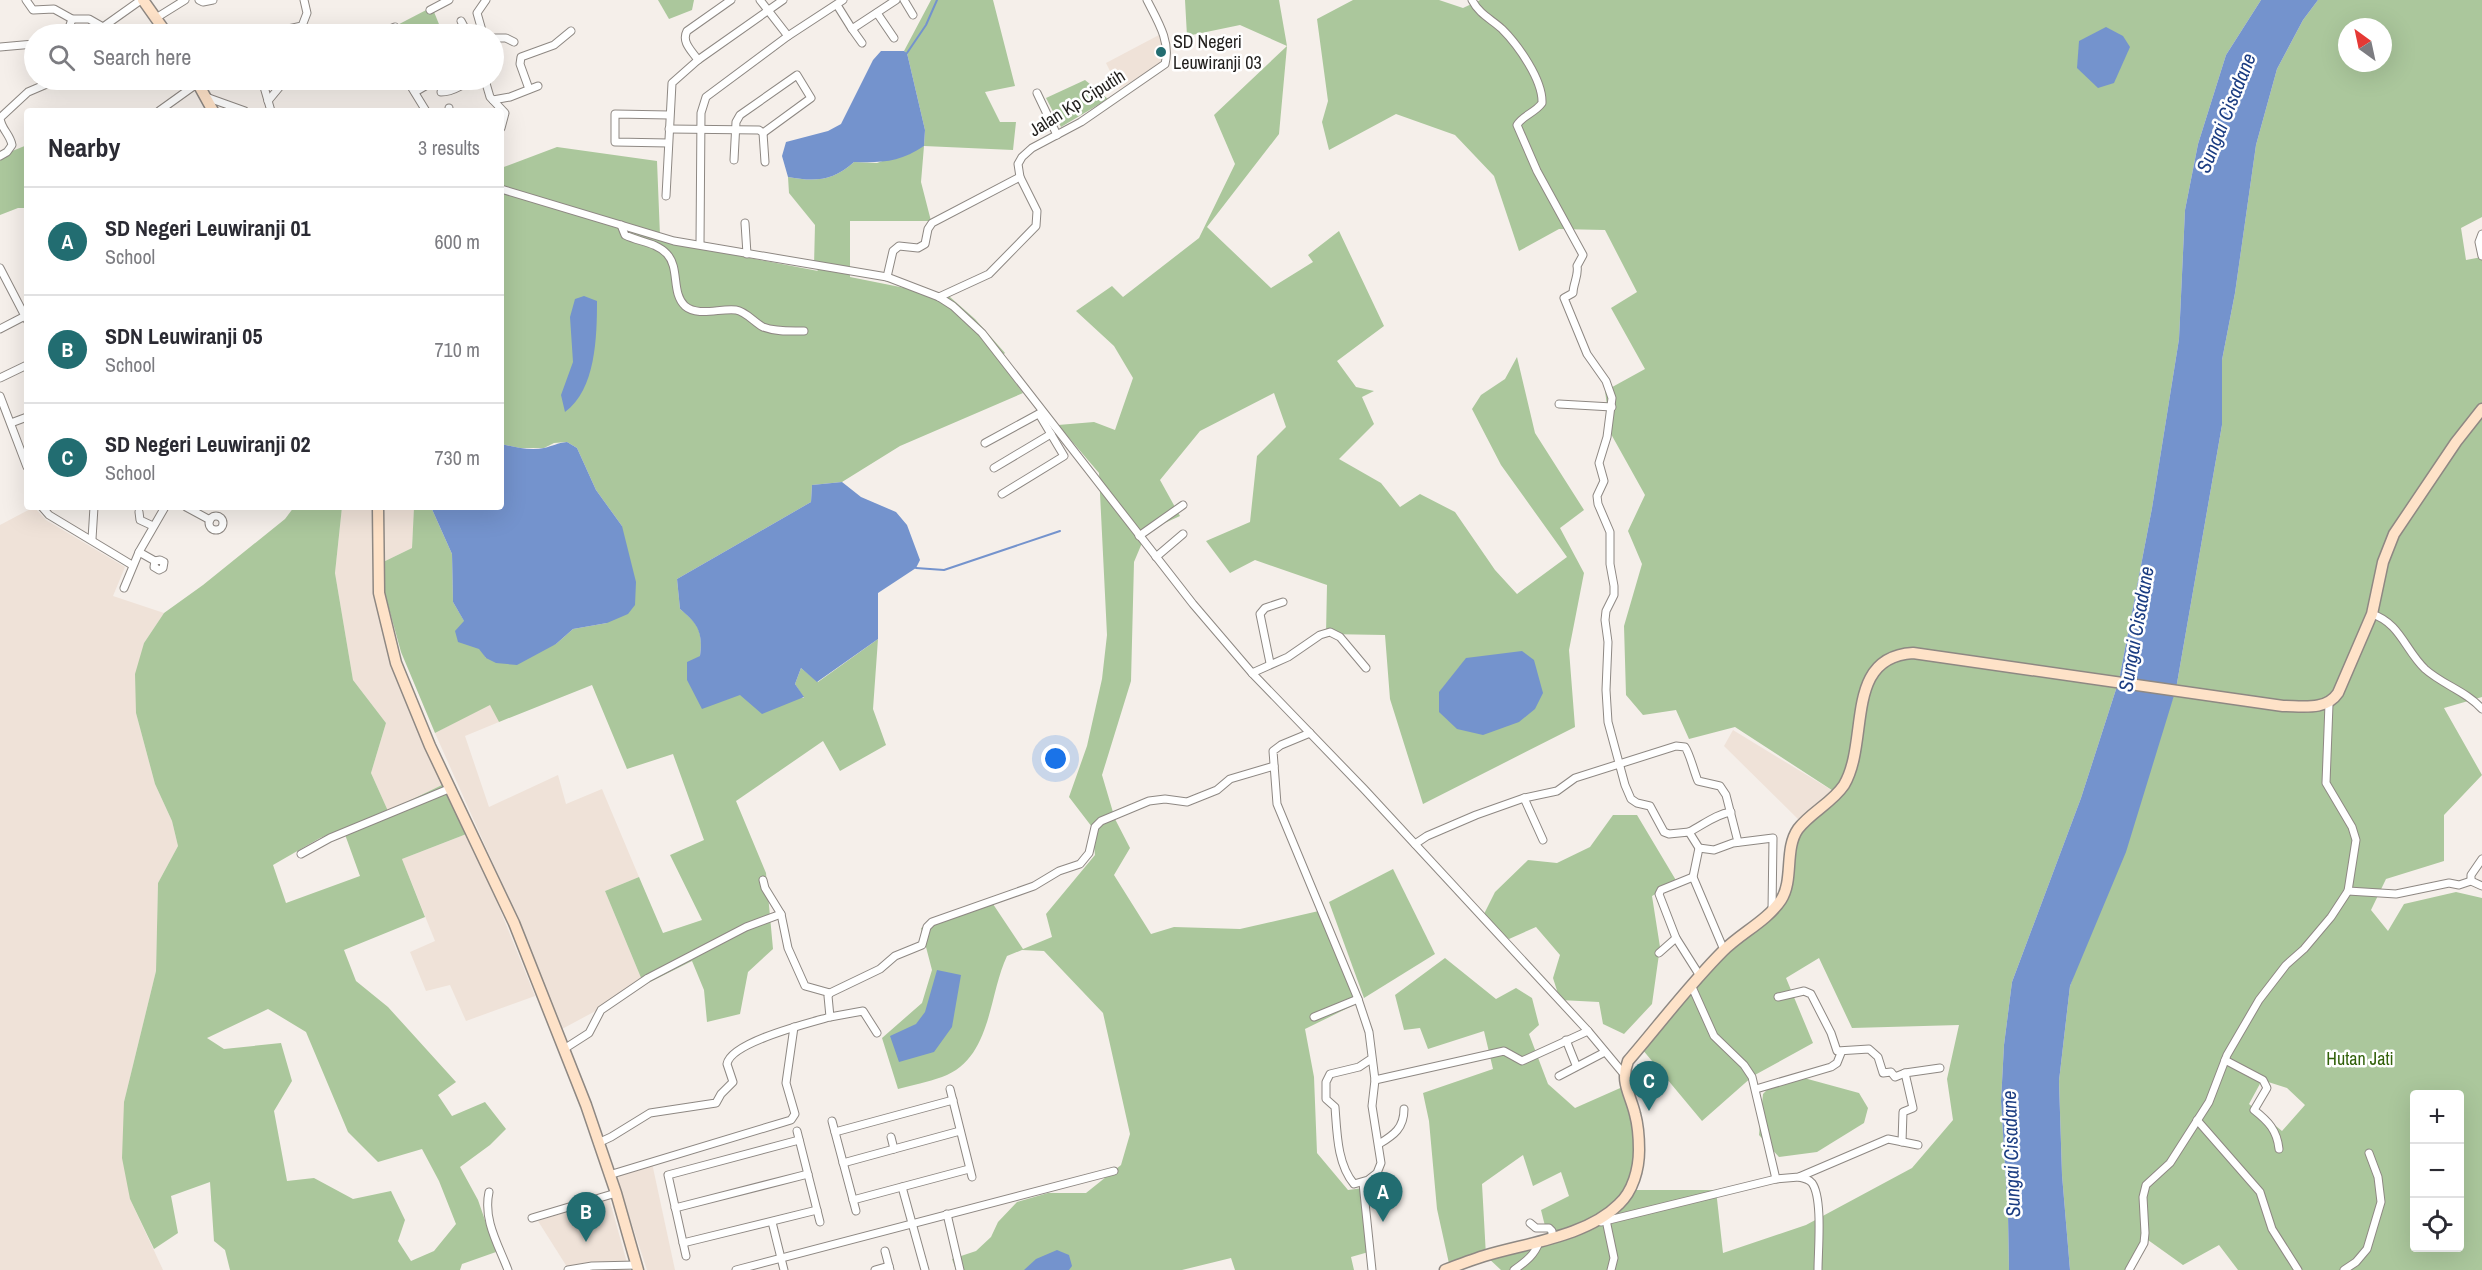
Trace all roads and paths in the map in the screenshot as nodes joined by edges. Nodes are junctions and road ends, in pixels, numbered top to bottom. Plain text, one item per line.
1 (26, 0) edge
2 (142, 0) edge
3 (185, 0) edge
4 (199, 0) edge
5 (213, 0) edge
6 (304, 0) edge
7 (449, 0) edge
8 (486, 0) edge
9 (731, 0) edge
10 (760, 0) edge
11 (783, 0) edge
12 (896, 0) edge
13 (904, 0) edge
14 (1147, 0) edge
15 (1472, 0) edge
16 (840, 2) edge
17 (430, 10) dead end
18 (768, 10) junction
19 (877, 13) junction
20 (913, 15) dead end
21 (156, 18) junction
22 (72, 19) junction
23 (461, 21) dead end
24 (70, 24) edge
25 (94, 24) edge
26 (111, 24) edge
27 (160, 24) edge
28 (303, 24) edge
29 (463, 24) edge
30 (480, 24) edge
31 (852, 30) junction
32 (571, 31) dead end
33 (788, 36) junction
34 (504, 38) edge
35 (894, 38) dead end
36 (514, 42) dead end
37 (862, 43) dead end
38 (24, 45) edge
39 (0, 47) edge
40 (698, 60) junction
41 (538, 86) dead end
42 (529, 89) junction
43 (33, 90) edge
44 (186, 90) edge
45 (202, 90) edge
46 (265, 90) edge
47 (277, 90) edge
48 (418, 90) edge
49 (451, 90) edge
50 (489, 90) edge
51 (415, 92) joint
52 (441, 92) dead end
53 (1036, 93) dead end
54 (206, 97) junction
55 (493, 100) junction
56 (268, 101) junction
57 (163, 108) edge
58 (212, 108) edge
59 (237, 108) edge
60 (270, 108) edge
61 (424, 108) edge
62 (500, 108) edge
63 (669, 115) junction
64 (669, 129) junction
65 (702, 129) junction
66 (735, 130) junction
67 (764, 133) junction
68 (1057, 135) junction
69 (668, 143) junction
70 (0, 156) edge
71 (734, 160) dead end
72 (765, 162) dead end
73 (1020, 177) junction
74 (504, 190) edge
75 (666, 196) dead end
76 (745, 223) dead end
77 (621, 225) junction
78 (2482, 234) edge
79 (700, 244) junction
80 (747, 254) junction
81 (2482, 256) edge
82 (0, 268) edge
83 (887, 277) junction
84 (3, 280) edge
85 (939, 297) junction
86 (24, 315) edge
87 (24, 319) edge
88 (0, 329) edge
89 (804, 331) dead end
90 (24, 366) edge
91 (0, 378) edge
92 (0, 396) edge
93 (1559, 404) dead end
94 (1611, 407) junction
95 (2482, 409) edge
96 (1040, 413) junction
97 (24, 418) edge
98 (11, 423) junction
99 (1051, 434) junction
100 (985, 443) dead end
101 (24, 459) edge
102 (994, 468) dead end
103 (1002, 494) dead end
104 (1183, 505) dead end
105 (45, 510) edge
106 (94, 510) edge
107 (163, 510) edge
108 (192, 510) edge
109 (378, 510) edge
110 (139, 512) dead end
111 (210, 520) dead end
112 (153, 526) junction
113 (1183, 534) dead end
114 (1139, 536) junction
115 (92, 539) junction
116 (139, 552) junction
117 (1156, 557) junction
118 (154, 561) dead end
119 (132, 565) junction
120 (124, 588) dead end
121 (1283, 602) dead end
122 (2372, 614) junction
123 (1270, 663) junction
124 (1366, 668) dead end
125 (1252, 673) junction
126 (2329, 704) junction
127 (2482, 709) edge
128 (1310, 733) junction
129 (1620, 764) junction
130 (1274, 766) junction
131 (451, 788) junction
132 (1524, 798) junction
133 (1731, 812) junction
134 (1689, 832) junction
135 (1544, 840) dead end
136 (1738, 842) junction
137 (1415, 844) junction
138 (1699, 848) junction
139 (301, 854) dead end
140 (2482, 859) edge
141 (1693, 877) junction
142 (763, 880) dead end
143 (2471, 881) junction
144 (2482, 886) edge
145 (2348, 891) junction
146 (1772, 910) junction
147 (781, 914) junction
148 (1676, 938) junction
149 (1724, 950) junction
150 (1659, 953) dead end
151 (1700, 976) junction
152 (1692, 987) junction
153 (830, 993) junction
154 (1778, 997) dead end
155 (1358, 999) junction
156 (830, 1017) junction
157 (1314, 1017) dead end
158 (794, 1028) junction
159 (1588, 1031) junction
160 (877, 1033) dead end
161 (1566, 1040) junction
162 (564, 1049) junction
163 (1605, 1052) junction
164 (1841, 1053) junction
165 (1371, 1059) junction
166 (2225, 1060) junction
167 (1576, 1065) junction
168 (1940, 1068) dead end
169 (1623, 1073) junction
170 (1905, 1073) junction
171 (1559, 1076) dead end
172 (1375, 1080) junction
173 (950, 1089) dead end
174 (1756, 1089) junction
175 (953, 1100) junction
176 (1404, 1109) dead end
177 (832, 1120) dead end
178 (2197, 1120) junction
179 (797, 1131) dead end
180 (960, 1131) junction
181 (835, 1132) junction
182 (891, 1137) dead end
183 (799, 1140) junction
184 (1902, 1142) junction
185 (598, 1143) junction
186 (1379, 1144) junction
187 (1918, 1145) dead end
188 (894, 1149) junction
189 (2279, 1149) dead end
190 (2369, 1153) dead end
191 (843, 1163) junction
192 (969, 1168) junction
193 (1114, 1171) dead end
194 (808, 1174) junction
195 (609, 1175) junction
196 (972, 1177) dead end
197 (1799, 1177) junction
198 (1776, 1179) junction
199 (1363, 1183) junction
200 (902, 1187) junction
201 (489, 1192) dead end
202 (616, 1193) junction
203 (853, 1200) junction
204 (675, 1208) junction
205 (817, 1210) junction
206 (856, 1211) dead end
207 (947, 1214) junction
208 (532, 1218) dead end
209 (1606, 1220) junction
210 (771, 1222) junction
211 (820, 1222) dead end
212 (1530, 1223) dead end
213 (912, 1224) junction
214 (1590, 1224) junction
215 (1552, 1238) junction
216 (1539, 1242) junction
217 (683, 1243) junction
218 (885, 1251) dead end
219 (686, 1256) dead end
220 (781, 1258) junction
221 (638, 1268) edge
222 (889, 1268) edge
223 (508, 1270) edge
224 (568, 1270) edge
225 (736, 1270) edge
226 (784, 1270) edge
227 (874, 1270) edge
228 (925, 1270) edge
229 (960, 1270) edge
230 (1372, 1270) edge
231 (1445, 1270) edge
232 (1514, 1270) edge
233 (1611, 1270) edge
234 (1818, 1270) edge
235 (2129, 1270) edge
236 (2298, 1270) edge
237 (2344, 1270) edge

1 - 22 street
2 - 21 main road
2 - 26 street
3 - 21 street
4 - 5 street
6 - 28 street
7 - 17 street
8 - 30 street
9 - 40 street
10 - 18 street
11 - 18 street
12 - 19 street
13 - 20 street
14 - 68 street, Jalan Kp Ciputih
15 - 94 street
16 - 31 street
16 - 33 street
18 - 33 street
18 - 40 street
19 - 31 street
19 - 35 street
21 - 27 main road
22 - 24 street
22 - 25 street
23 - 29 street
31 - 37 street
32 - 42 street
33 - 65 street
34 - 36 street
38 - 39 street
40 - 63 street
41 - 42 street
42 - 55 street
43 - 70 street
44 - 57 street
45 - 54 main road
46 - 56 street
47 - 56 street
48 - 51 street
49 - 52 street
50 - 55 street
51 - 61 street
53 - 68 street
54 - 58 main road
54 - 59 street
55 - 62 street
56 - 60 street
63 - 64 street
63 - 69 street
64 - 65 street
64 - 69 street
65 - 66 street
65 - 79 street
66 - 67 street
66 - 67 street
66 - 71 street
67 - 72 street
68 - 73 street, Jalan Kp Ciputih
69 - 75 street
73 - 83 street
73 - 85 street
74 - 77 street
76 - 80 street
77 - 79 street
77 - 89 street
78 - 81 street
79 - 80 street
80 - 83 street
82 - 84 street
83 - 85 street
84 - 86 street
85 - 96 street
87 - 88 street
90 - 91 street
92 - 98 street
93 - 94 street
94 - 129 street
95 - 122 main road
96 - 99 street
96 - 100 street
96 - 114 street
97 - 98 street
98 - 101 street
99 - 102 street
99 - 103 street
104 - 114 street
105 - 115 street
106 - 115 street
107 - 112 street
108 - 111 street
109 - 131 main road
110 - 112 street
112 - 116 street
113 - 117 street
114 - 117 street
115 - 119 street
116 - 118 street
116 - 119 street
117 - 125 street
119 - 120 street
121 - 123 street
122 - 126 main road
122 - 127 street
123 - 124 street
123 - 125 street
125 - 128 street
126 - 145 street
126 - 146 main road
128 - 130 street
128 - 137 street
129 - 132 street
129 - 133 street
129 - 134 street
130 - 153 street
130 - 155 street
131 - 139 street
131 - 162 main road
132 - 135 street
132 - 137 street
133 - 134 street
133 - 136 street
134 - 138 street
136 - 138 street
136 - 146 street
137 - 159 street
138 - 141 street
140 - 143 street
141 - 148 street
141 - 149 street
142 - 147 street
143 - 144 street
143 - 145 street
145 - 166 street
146 - 149 main road
147 - 153 street
147 - 162 street
148 - 150 street
148 - 151 street
149 - 151 main road
151 - 152 main road
152 - 169 main road
152 - 174 street
153 - 156 street
154 - 164 street
155 - 157 street
155 - 165 street
156 - 158 street
156 - 160 street
158 - 185 street
158 - 195 street
159 - 161 street
159 - 163 street
161 - 167 street
161 - 172 street
162 - 185 main road
163 - 167 street
163 - 169 street
164 - 170 street
164 - 174 street
165 - 172 street
165 - 199 street
166 - 178 street
166 - 189 street
167 - 171 street
168 - 170 street
169 - 214 main road
170 - 184 street
172 - 186 street
173 - 175 street
174 - 198 street
175 - 180 street
175 - 181 street
176 - 186 street
177 - 181 street
178 - 235 street
178 - 236 street
179 - 183 street
180 - 188 street
180 - 192 street
181 - 191 street
182 - 188 street
183 - 194 street
183 - 204 street
184 - 187 street
184 - 197 street
185 - 195 main road
186 - 199 street
188 - 191 street
190 - 237 street
191 - 203 street
192 - 196 street
192 - 200 street
193 - 207 street
194 - 204 street
194 - 205 street
195 - 202 main road
197 - 198 street
197 - 234 street
198 - 209 street
199 - 230 street
200 - 203 street
200 - 213 street
201 - 223 street
202 - 208 street
202 - 221 main road
203 - 206 street
204 - 217 street
205 - 210 street
205 - 211 street
207 - 213 street
207 - 229 street
209 - 214 street
209 - 233 street
210 - 217 street
210 - 220 street
212 - 215 street
213 - 220 street
213 - 228 street
214 - 215 main road
215 - 216 main road
216 - 231 main road
216 - 232 street
217 - 219 street
218 - 222 street
220 - 225 street
220 - 226 street
221 - 224 street
222 - 227 street

